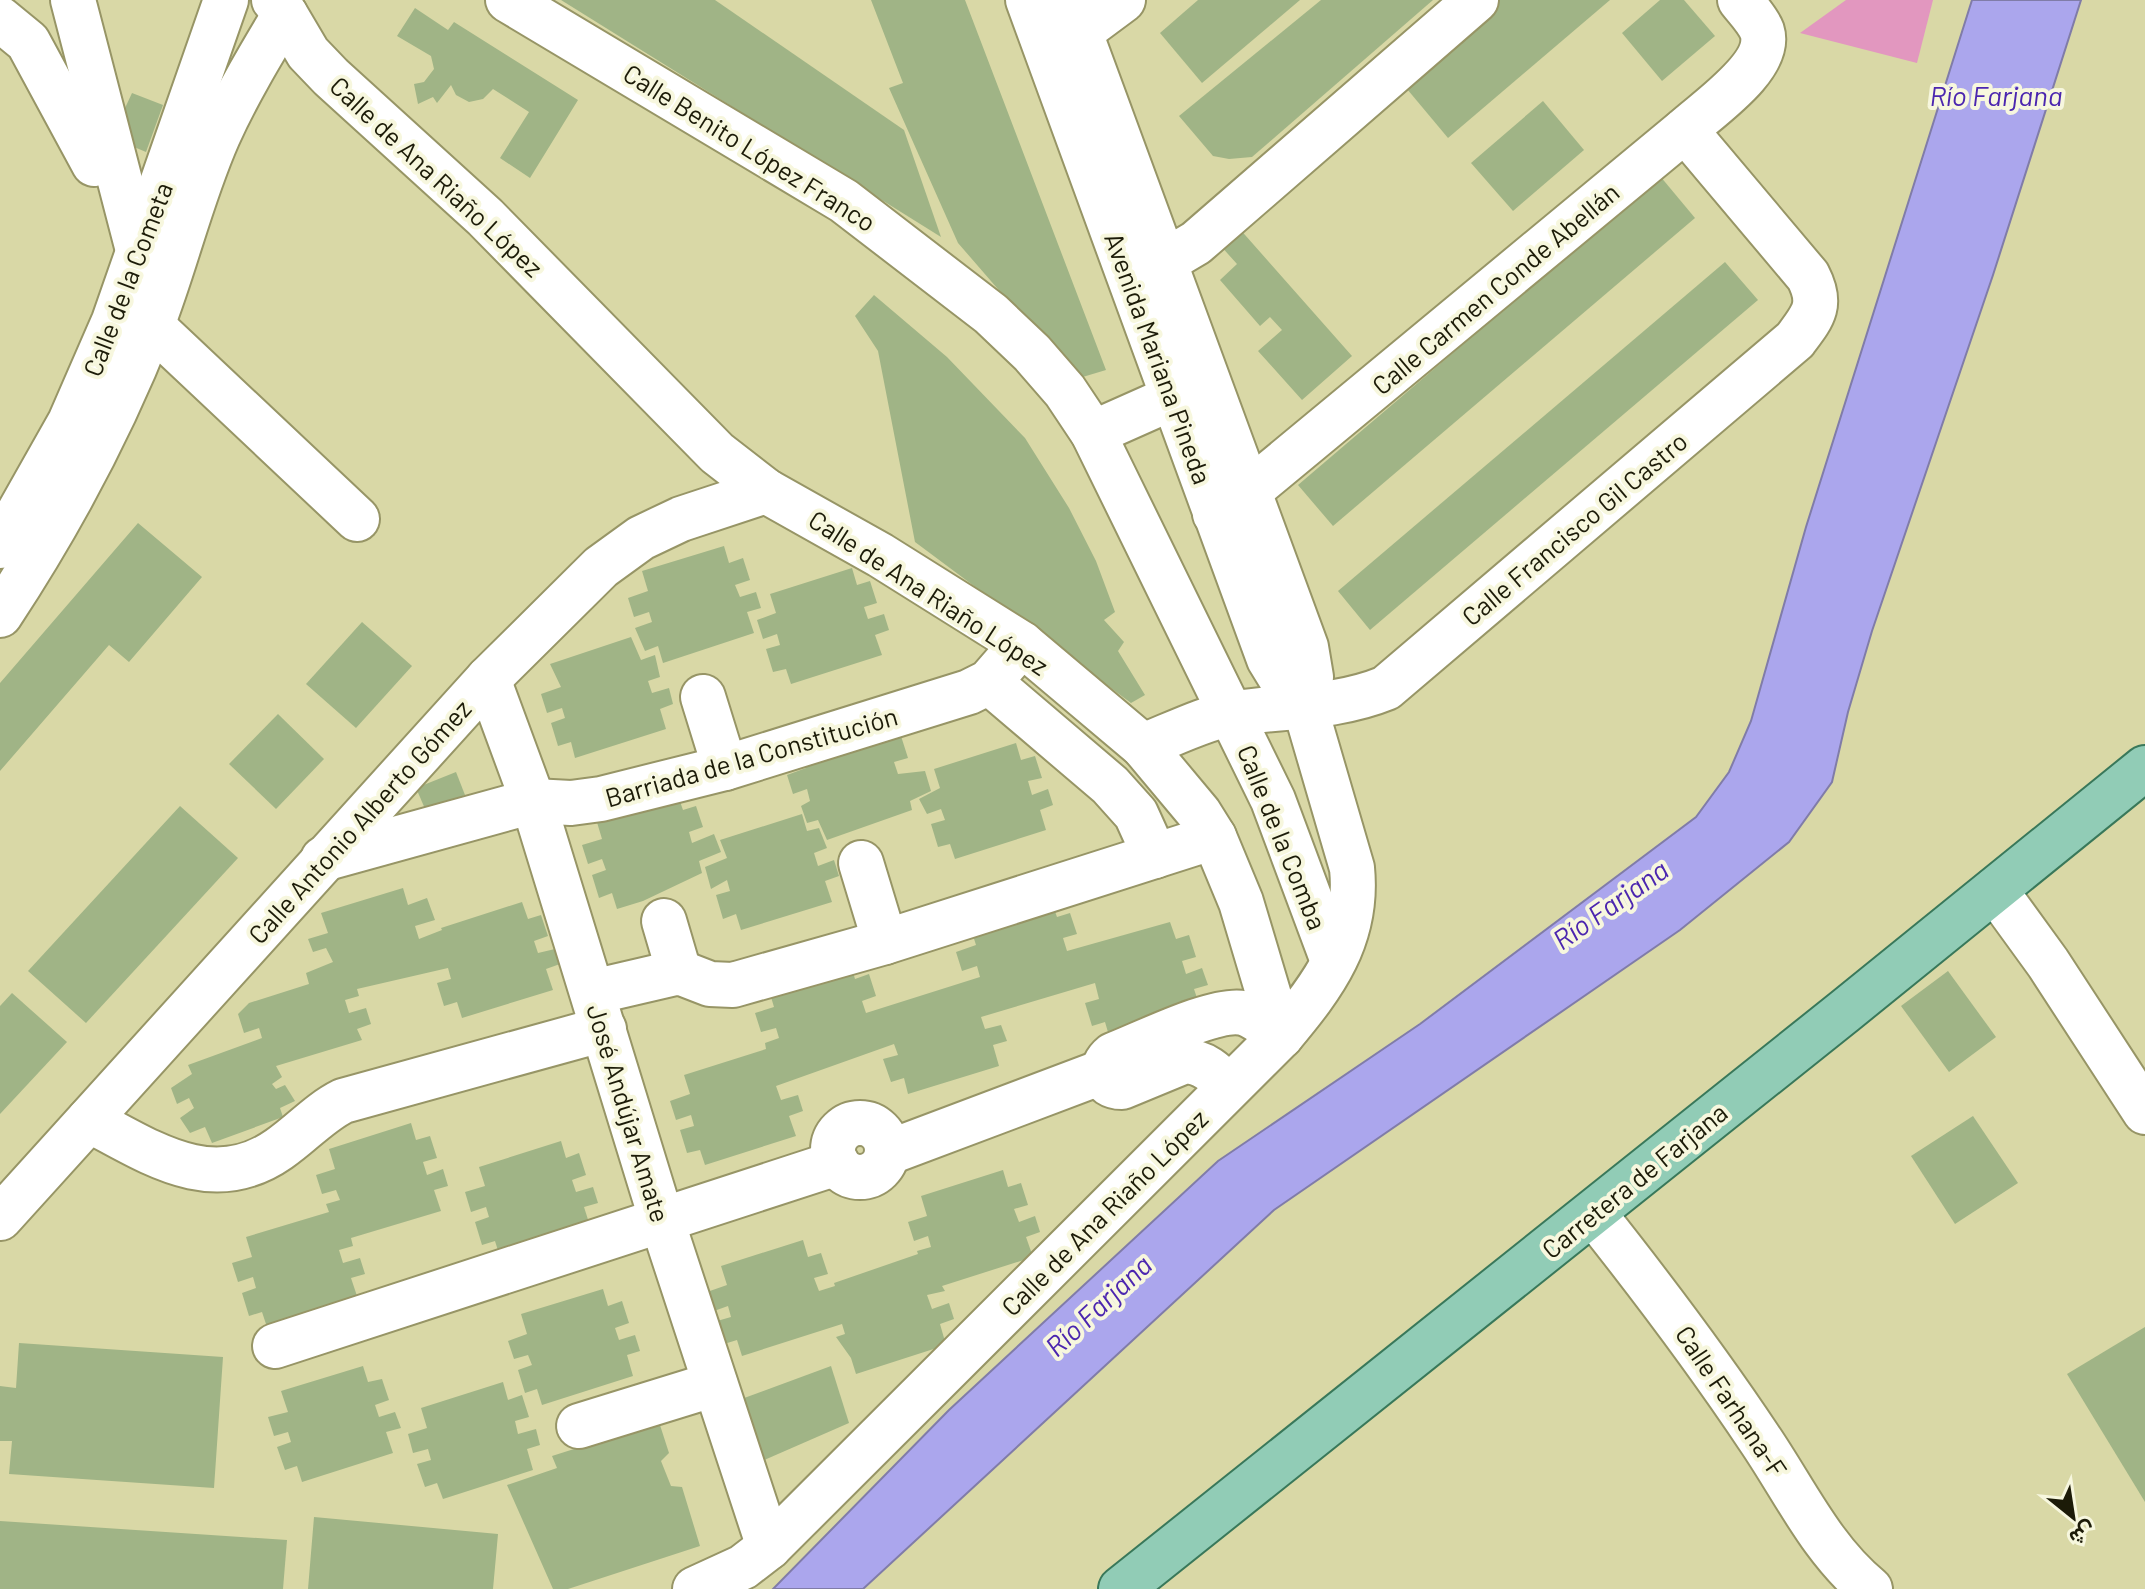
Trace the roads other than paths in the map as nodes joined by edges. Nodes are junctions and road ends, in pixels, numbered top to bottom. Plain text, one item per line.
1 (73, 0) edge
2 (226, 0) edge
3 (508, 0) edge
4 (1028, 0) edge
5 (1123, 0) edge
6 (1476, 0) edge
7 (1740, 0) edge
8 (279, 5) edge
9 (0, 19) edge
10 (1066, 29) edge
11 (1685, 130) junction
12 (94, 164) dead end
13 (139, 254) junction
14 (1149, 271) junction
15 (151, 325) junction
16 (1174, 397) junction
17 (1093, 433) junction
18 (766, 491) junction
19 (1232, 503) junction
20 (357, 519) dead end
21 (0, 546) edge
22 (0, 615) edge
23 (1022, 644) junction
24 (488, 679) junction
25 (989, 682) junction
26 (703, 697) dead end
27 (1305, 707) junction
28 (1232, 713) junction
29 (1143, 746) junction
30 (725, 768) junction
31 (2145, 768) edge
32 (533, 801) junction
33 (1214, 837) junction
34 (1155, 856) junction
35 (323, 859) junction
36 (861, 863) dead end
37 (1995, 890) junction
38 (664, 921) dead end
39 (885, 942) junction
40 (1333, 961) junction
41 (679, 972) junction
42 (599, 1011) junction
43 (1281, 1036) junction
44 (1102, 1072) junction
45 (1229, 1087) junction
46 (2145, 1112) edge
47 (89, 1120) junction
48 (1593, 1213) junction
49 (0, 1218) edge
50 (662, 1221) junction
51 (275, 1346) dead end
52 (715, 1384) junction
53 (579, 1426) dead end
54 (769, 1547) junction
55 (695, 1589) edge
56 (1121, 1589) edge
57 (1870, 1589) edge

1 - 13 street
2 - 13 street, Calle de la Cometa
3 - 17 street, Calle Benito López Franco
4 - 10 street, Avenida Mariana Pineda
5 - 10 street
6 - 14 street
7 - 11 street, Calle Carmen Conde Abellán
8 - 15 street, Calle de la Cometa
8 - 18 street, Calle de Ana Riaño López
9 - 12 street
10 - 14 street, Avenida Mariana Pineda
11 - 19 street, Calle Carmen Conde Abellán
11 - 27 street, Calle Francisco Gil Castro
13 - 21 street, Calle de la Cometa
14 - 16 street, Avenida Mariana Pineda
14 - 19 street, Avenida Mariana Pineda
15 - 20 street, Calle de la Cometa
15 - 22 street, Calle de la Cometa
16 - 17 street
16 - 19 street, Avenida Mariana Pineda
17 - 28 street, Calle Benito López Franco
18 - 23 street, Calle de Ana Riaño López
18 - 24 street, Calle Antonio Alberto Gómez
19 - 27 street, Avenida Mariana Pineda
23 - 25 street, Barriada de la Constitución
23 - 29 street, Calle de Ana Riaño López
24 - 32 street, José Andújar Amate
24 - 35 street, Calle Antonio Alberto Gómez
25 - 30 street, Barriada de la Constitución
25 - 34 street
26 - 30 street
27 - 28 street, Calle Francisco Gil Castro
27 - 40 street, Avenida Mariana Pineda
28 - 29 street, Calle Francisco Gil Castro
28 - 40 street, Calle de la Comba
29 - 33 street, Calle de Ana Riaño López
30 - 32 street, Barriada de la Constitución
31 - 37 main road, Carretera de Farjana
32 - 35 street, Barriada de la Constitución
32 - 42 street, José Andújar Amate
33 - 34 street
33 - 43 street, Calle de Ana Riaño López
34 - 39 street
35 - 47 street, Calle Antonio Alberto Gómez
36 - 39 street
37 - 46 street
37 - 48 main road, Carretera de Farjana
38 - 41 street
39 - 41 street
40 - 43 street, Avenida Mariana Pineda
41 - 42 street
42 - 47 street
42 - 50 street, José Andújar Amate
43 - 44 street
43 - 45 street, Calle de Ana Riaño López
44 - 45 street
44 - 50 street
45 - 54 street, Calle de Ana Riaño López
47 - 49 street, Calle Antonio Alberto Gómez
48 - 56 main road, Carretera de Farjana
48 - 57 street, Calle Farhana-F
50 - 51 street
50 - 52 street, José Andújar Amate
52 - 53 street
52 - 54 street, José Andújar Amate
54 - 55 street, Calle de Ana Riaño López

